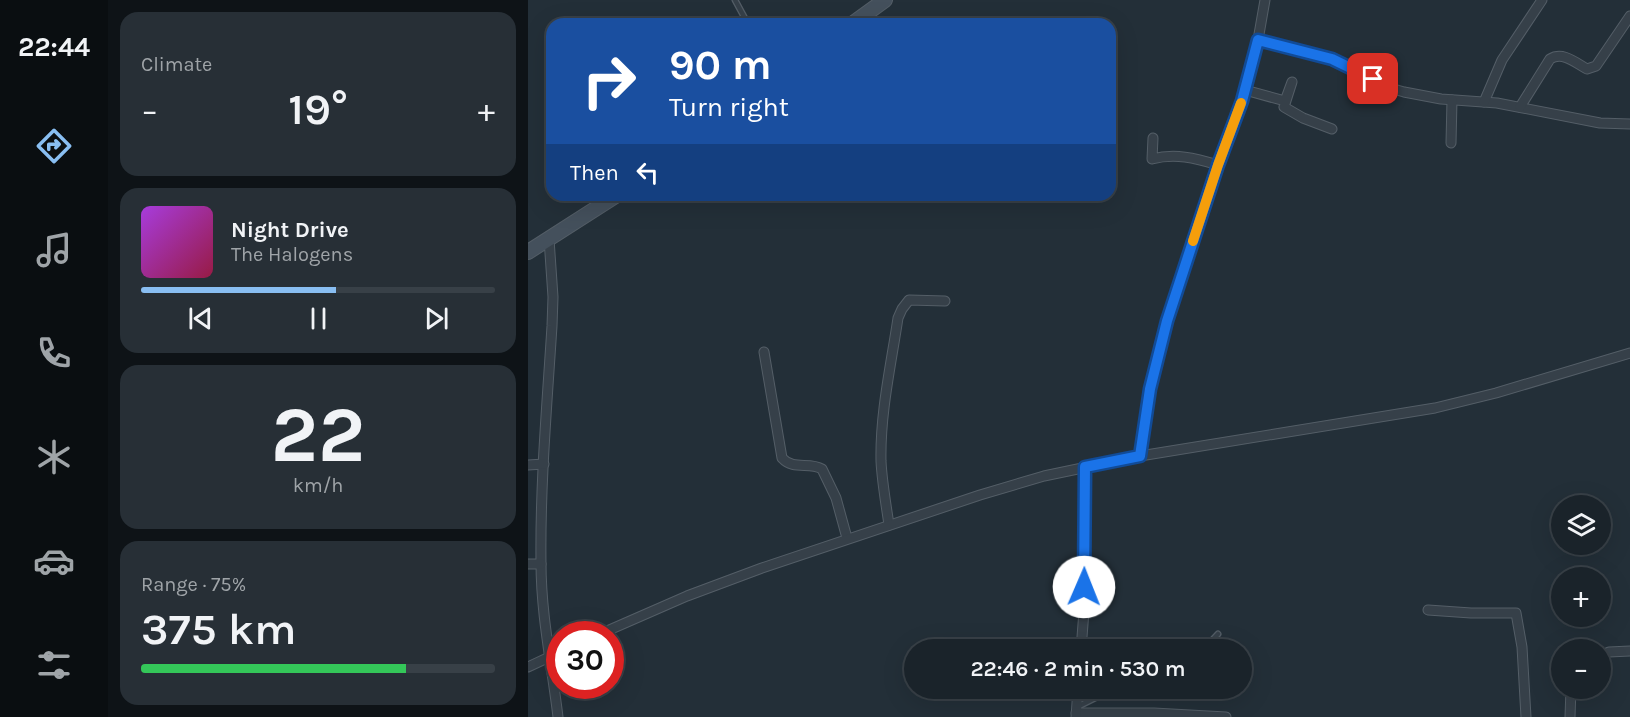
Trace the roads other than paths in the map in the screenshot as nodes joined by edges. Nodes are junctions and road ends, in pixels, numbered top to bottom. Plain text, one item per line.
1 (735, 0) edge
2 (885, 0) edge
3 (1265, 0) edge
4 (1542, 0) edge
5 (1630, 16) edge
6 (745, 18) edge
7 (860, 18) edge
8 (1258, 40) junction
9 (1245, 90) junction
10 (1452, 100) junction
11 (1484, 102) junction
12 (1520, 108) junction
13 (1630, 124) edge
14 (1332, 129) dead end
15 (1153, 138) dead end
16 (1451, 143) dead end
17 (1218, 165) junction
18 (608, 201) edge
19 (549, 239) junction
20 (528, 252) edge
21 (945, 301) dead end
22 (764, 352) dead end
23 (1630, 353) edge
24 (1140, 456) junction
25 (544, 464) junction
26 (528, 465) edge
27 (1085, 467) junction
28 (889, 525) junction
29 (847, 538) junction
30 (528, 564) edge
31 (541, 564) junction
32 (1428, 610) dead end
33 (624, 624) edge
34 (1218, 634) dead end
35 (546, 636) edge
36 (1082, 639) edge
37 (1213, 639) edge
38 (1630, 651) edge
39 (1611, 652) edge
40 (546, 658) edge
41 (528, 667) edge
42 (555, 699) edge
43 (1097, 699) edge
44 (1571, 699) edge
45 (1076, 712) edge
46 (558, 717) edge
47 (1226, 717) edge
48 (1526, 717) edge
49 (1570, 717) edge

1 - 6 lane
2 - 7 main road
3 - 8 street
4 - 11 street
5 - 12 street
8 - 9 street
8 - 10 street
9 - 14 street
9 - 17 street
10 - 11 street
10 - 16 street
11 - 12 street
12 - 13 street
15 - 17 street
17 - 24 street
18 - 19 main road
19 - 20 main road
19 - 25 street
21 - 28 street
22 - 29 street
23 - 24 street
24 - 27 street
25 - 26 street
25 - 31 street
27 - 28 street
27 - 36 street
28 - 29 street
29 - 33 street
30 - 31 street
31 - 35 street
32 - 48 street
34 - 37 lane
38 - 39 street
40 - 41 street
42 - 46 street
43 - 45 lane
44 - 49 street
45 - 47 street

